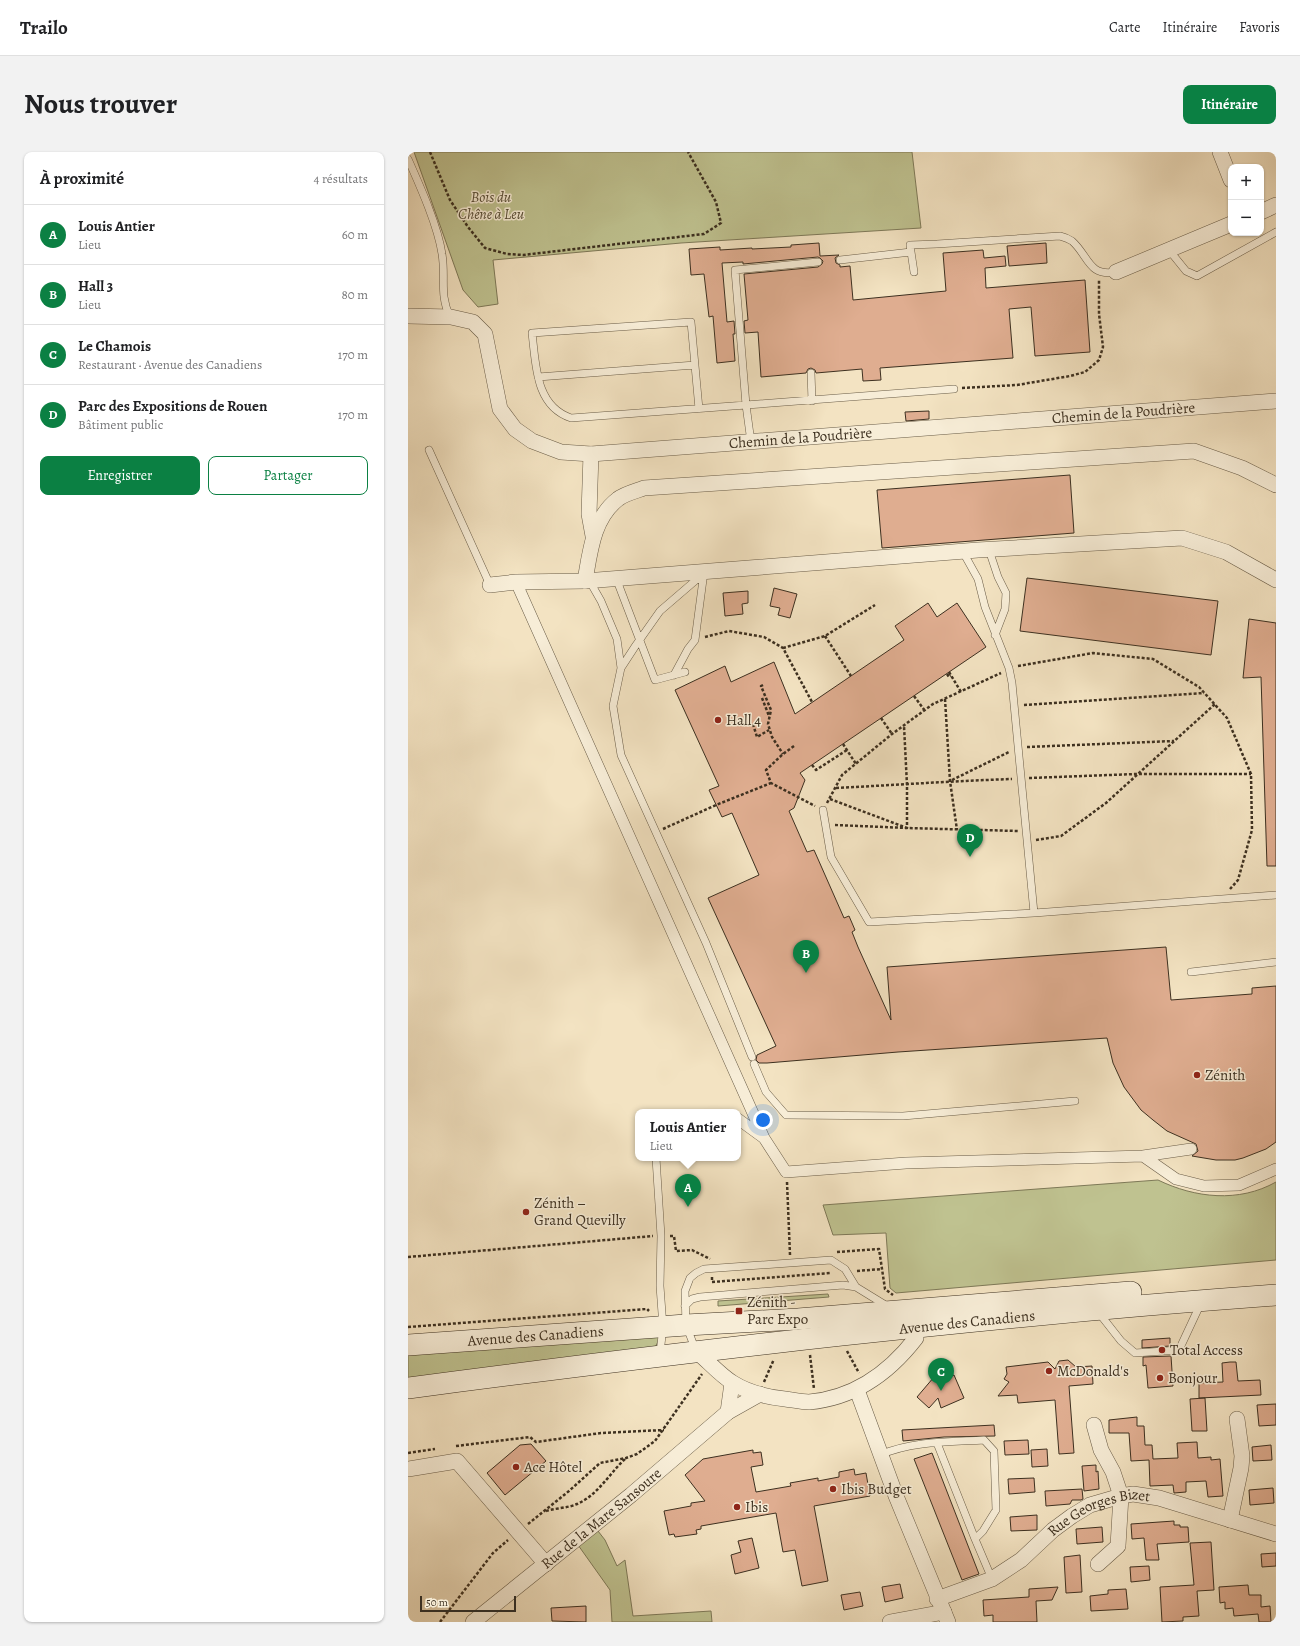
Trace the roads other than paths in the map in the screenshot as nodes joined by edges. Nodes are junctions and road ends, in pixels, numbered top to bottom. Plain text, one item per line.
1 (1221, 152) edge
2 (408, 159) edge
3 (1228, 172) edge
4 (1276, 205) edge
5 (1264, 211) edge
6 (1228, 225) edge
7 (1276, 232) edge
8 (1169, 250) junction
9 (911, 252) junction
10 (840, 260) dead end
11 (818, 262) dead end
12 (914, 272) dead end
13 (1116, 272) joint
14 (408, 316) edge
15 (451, 317) junction
16 (695, 365) junction
17 (811, 373) dead end
18 (538, 377) junction
19 (954, 389) road end
20 (812, 401) junction
21 (1276, 401) edge
22 (746, 406) junction
23 (699, 409) junction
24 (751, 442) junction
25 (429, 450) dead end
26 (591, 454) junction
27 (1276, 485) edge
28 (593, 536) junction
29 (989, 550) junction
30 (963, 552) junction
31 (704, 572) junction
32 (616, 578) junction
33 (587, 580) junction
34 (1276, 580) edge
35 (516, 582) junction
36 (490, 585) joint
37 (995, 635) junction
38 (640, 638) junction
39 (621, 668) junction
40 (685, 672) dead end
41 (674, 675) junction
42 (823, 810) road end
43 (1276, 895) edge
44 (1034, 913) junction
45 (1276, 962) edge
46 (1191, 972) dead end
47 (1075, 1101) dead end
48 (741, 1121) edge
49 (764, 1138) junction
50 (1191, 1149) dead end
51 (1143, 1156) junction
52 (656, 1161) edge
53 (1276, 1169) edge
54 (1276, 1282) edge
55 (856, 1288) junction
56 (1276, 1295) edge
57 (1202, 1300) junction
58 (1096, 1310) junction
59 (904, 1311) junction
60 (686, 1316) junction
61 (657, 1320) junction
62 (408, 1345) edge
63 (659, 1355) junction
64 (701, 1360) junction
65 (732, 1382) junction
66 (861, 1387) junction
67 (408, 1388) edge
68 (760, 1394) junction
69 (728, 1412) junction
70 (1236, 1419) dead end
71 (1094, 1425) dead end
72 (937, 1443) junction
73 (880, 1455) junction
74 (408, 1469) edge
75 (1121, 1496) junction
76 (1230, 1520) junction
77 (1276, 1534) edge
78 (975, 1539) junction
79 (546, 1564) junction
80 (1098, 1564) dead end
81 (992, 1579) junction
82 (943, 1611) edge
83 (473, 1622) edge
84 (890, 1622) edge

1 - 3 street
2 - 15 lane
4 - 5 street
6 - 8 street
7 - 8 lane
8 - 13 street
9 - 10 lane
9 - 12 lane
9 - 13 lane
11 - 22 lane
14 - 15 street, Chemin de la Poudrière
15 - 26 street, Chemin de la Poudrière
16 - 18 lane
16 - 18 lane
16 - 23 lane
17 - 20 lane
18 - 23 lane
19 - 20 lane
20 - 22 lane
21 - 24 street, Chemin de la Poudrière
22 - 23 lane
22 - 24 lane
24 - 26 street, Chemin de la Poudrière
25 - 36 lane
26 - 28 street
27 - 28 street
28 - 33 street
29 - 30 street
29 - 34 street
29 - 37 lane
30 - 31 street
30 - 37 lane
31 - 32 street
31 - 38 lane
31 - 41 lane
32 - 33 street
32 - 38 lane
33 - 35 street
33 - 39 lane
35 - 36 street
35 - 49 street
37 - 44 lane
38 - 39 lane
38 - 41 lane
39 - 47 lane
40 - 41 lane
42 - 44 lane
43 - 44 lane
45 - 46 lane
48 - 49 street
49 - 51 street
50 - 51 street
51 - 53 street
52 - 61 lane
54 - 59 main road, Avenue des Canadiens
55 - 59 lane
55 - 60 lane
55 - 60 lane
56 - 57 main road, Avenue des Canadiens
57 - 58 main road, Avenue des Canadiens
57 - 58 lane
58 - 59 main road, Avenue des Canadiens
59 - 60 main road, Avenue des Canadiens
59 - 64 main road, Avenue des Canadiens
59 - 66 street
60 - 61 main road, Avenue des Canadiens
60 - 64 lane
61 - 62 main road, Avenue des Canadiens
61 - 63 lane
63 - 64 main road, Avenue des Canadiens
63 - 67 main road, Avenue des Canadiens
64 - 65 street
65 - 68 street
65 - 69 street
66 - 68 street
66 - 73 street
68 - 69 street, Rue de la Mare Sansoure
69 - 79 street, Rue de la Mare Sansoure
70 - 76 street
71 - 75 street
72 - 73 lane
72 - 78 lane
72 - 78 lane
73 - 82 street
74 - 79 street
75 - 76 street, Rue Georges Bizet
75 - 80 street
75 - 81 street, Rue Georges Bizet
76 - 77 street, Rue Georges Bizet
78 - 81 lane
79 - 83 street, Rue de la Mare Sansoure
81 - 82 street, Rue Georges Bizet
82 - 84 street, Rue Georges Bizet

